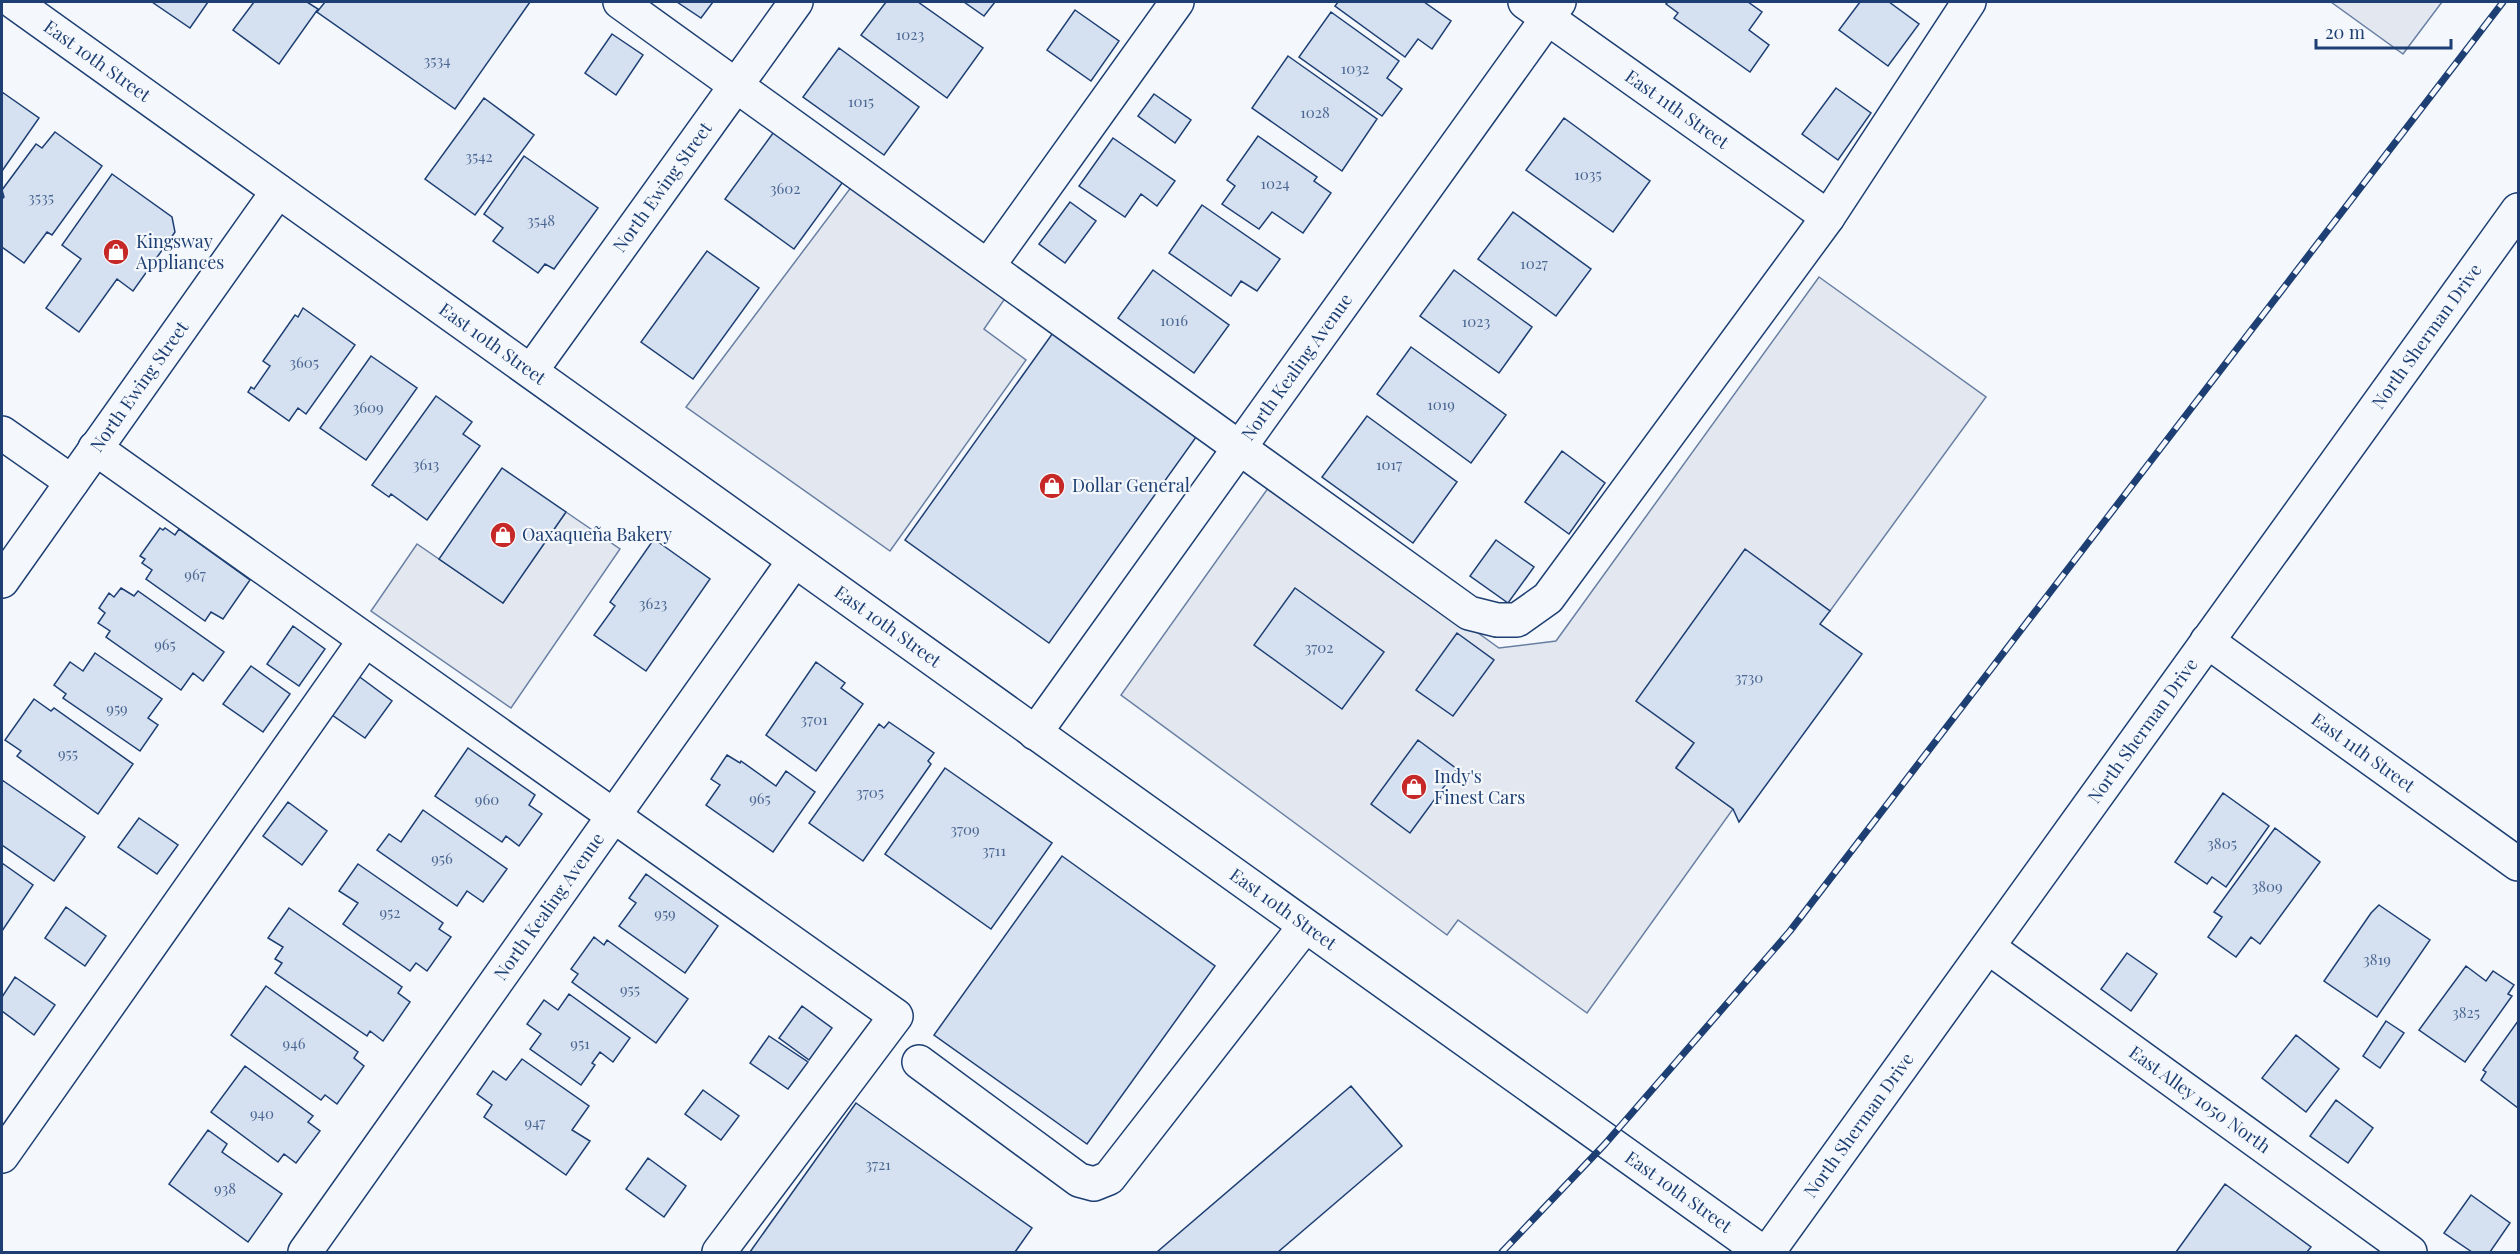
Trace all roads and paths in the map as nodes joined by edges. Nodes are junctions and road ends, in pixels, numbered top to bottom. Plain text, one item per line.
1 (620, 2) edge
2 (796, 2) edge
3 (1177, 2) edge
4 (1969, 2) edge
5 (26, 5) edge
6 (1544, 7) edge
7 (736, 85) junction
8 (278, 191) junction
9 (2518, 210) edge
10 (1828, 217) junction
11 (988, 266) junction
12 (531, 371) junction
13 (2, 433) edge
14 (1240, 447) junction
15 (95, 448) junction
16 (72, 482) junction
17 (794, 561) junction
18 (2, 581) edge
19 (365, 640) junction
20 (2207, 641) junction
21 (1035, 733) junction
22 (614, 816) junction
23 (2518, 864) edge
24 (1305, 926) junction
25 (1988, 947) junction
26 (919, 1062) dead end
27 (2, 1156) edge
28 (305, 1252) edge
29 (719, 1252) edge
30 (1762, 1252) edge
31 (1768, 1252) edge
32 (2410, 1252) edge

1 - 7 main road
2 - 7 main road, North Ewing Street
3 - 11 main road
4 - 10 main road
5 - 8 main road, East 10th Street
6 - 10 main road, East 11th Street
6 - 14 main road, North Kealing Avenue
7 - 11 main road
7 - 12 main road, North Ewing Street
8 - 12 main road, East 10th Street
8 - 15 main road, North Ewing Street
9 - 20 main road, North Sherman Drive
10 - 14 main road
11 - 14 main road
12 - 17 main road, East 10th Street
13 - 16 main road
14 - 21 main road, North Kealing Avenue
15 - 16 main road, North Ewing Street
15 - 19 main road
16 - 18 main road, North Ewing Street
17 - 21 main road, East 10th Street
17 - 22 main road, North Kealing Avenue
19 - 22 main road
19 - 27 main road
20 - 23 main road, East 11th Street
20 - 25 main road, North Sherman Drive
21 - 24 main road, East 10th Street
22 - 28 main road, North Kealing Avenue
22 - 29 main road
24 - 26 main road
24 - 30 main road, East 10th Street
25 - 31 main road, North Sherman Drive
25 - 32 main road, East Alley 1050 North

